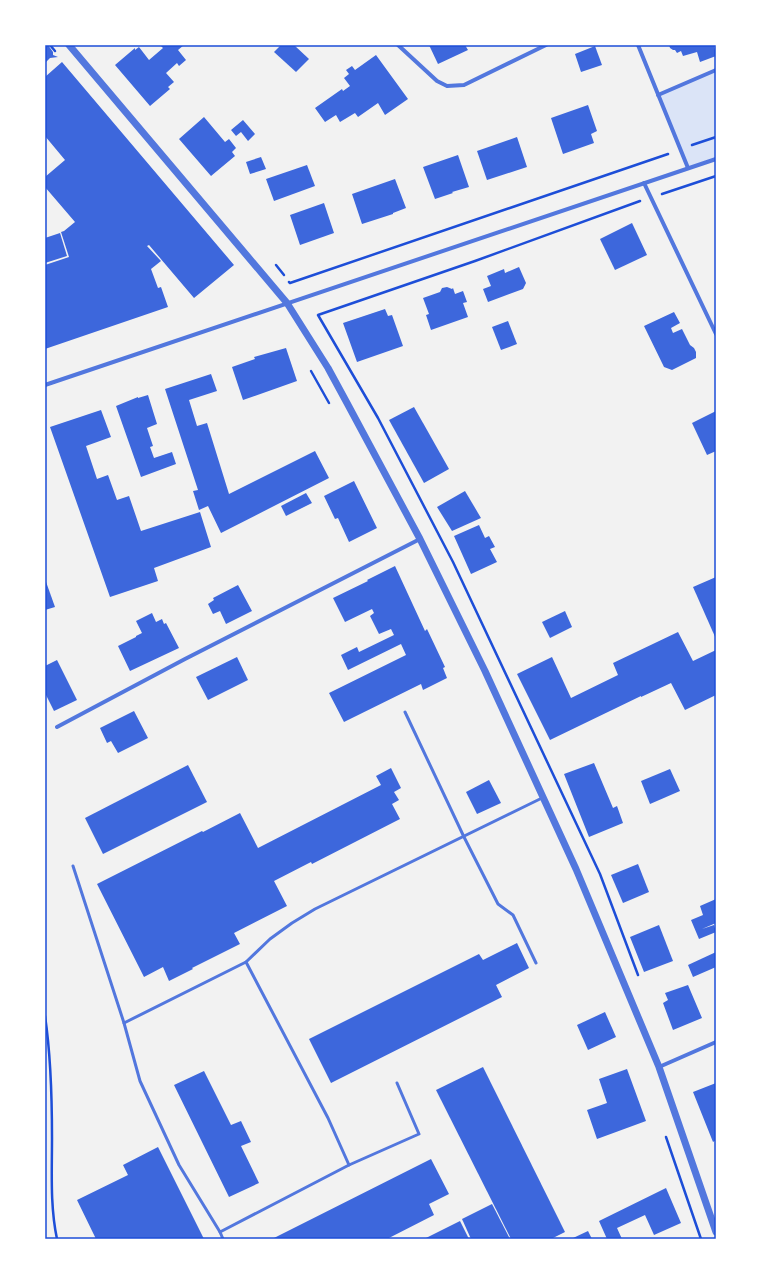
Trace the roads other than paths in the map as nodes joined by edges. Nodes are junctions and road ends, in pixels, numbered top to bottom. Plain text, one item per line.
1 (69, 45) edge
2 (398, 45) edge
3 (546, 45) edge
4 (638, 45) edge
5 (716, 70) edge
6 (658, 95) junction
7 (716, 159) edge
8 (688, 168) junction
9 (644, 183) junction
10 (286, 304) junction
11 (716, 334) edge
12 (45, 385) edge
13 (420, 539) junction
14 (406, 712) dead end
15 (57, 727) dead end
16 (544, 797) junction
17 (464, 837) junction
18 (73, 866) dead end
19 (246, 962) junction
20 (536, 963) dead end
21 (124, 1023) junction
22 (716, 1042) edge
23 (659, 1067) junction
24 (398, 1083) dead end
25 (349, 1165) junction
26 (220, 1232) junction
27 (716, 1232) edge
28 (223, 1239) edge

1 - 10 street
2 - 3 street
4 - 6 street
5 - 6 street
6 - 8 street
7 - 8 street
8 - 9 street
9 - 10 street
9 - 11 street
10 - 12 street
10 - 13 street
13 - 15 street
13 - 16 street
14 - 17 lane
16 - 17 lane
16 - 23 street
17 - 19 lane
17 - 20 lane
18 - 21 lane
19 - 21 lane
19 - 25 lane
21 - 26 lane
22 - 23 street
23 - 27 street
24 - 25 lane
25 - 26 lane
26 - 28 lane

